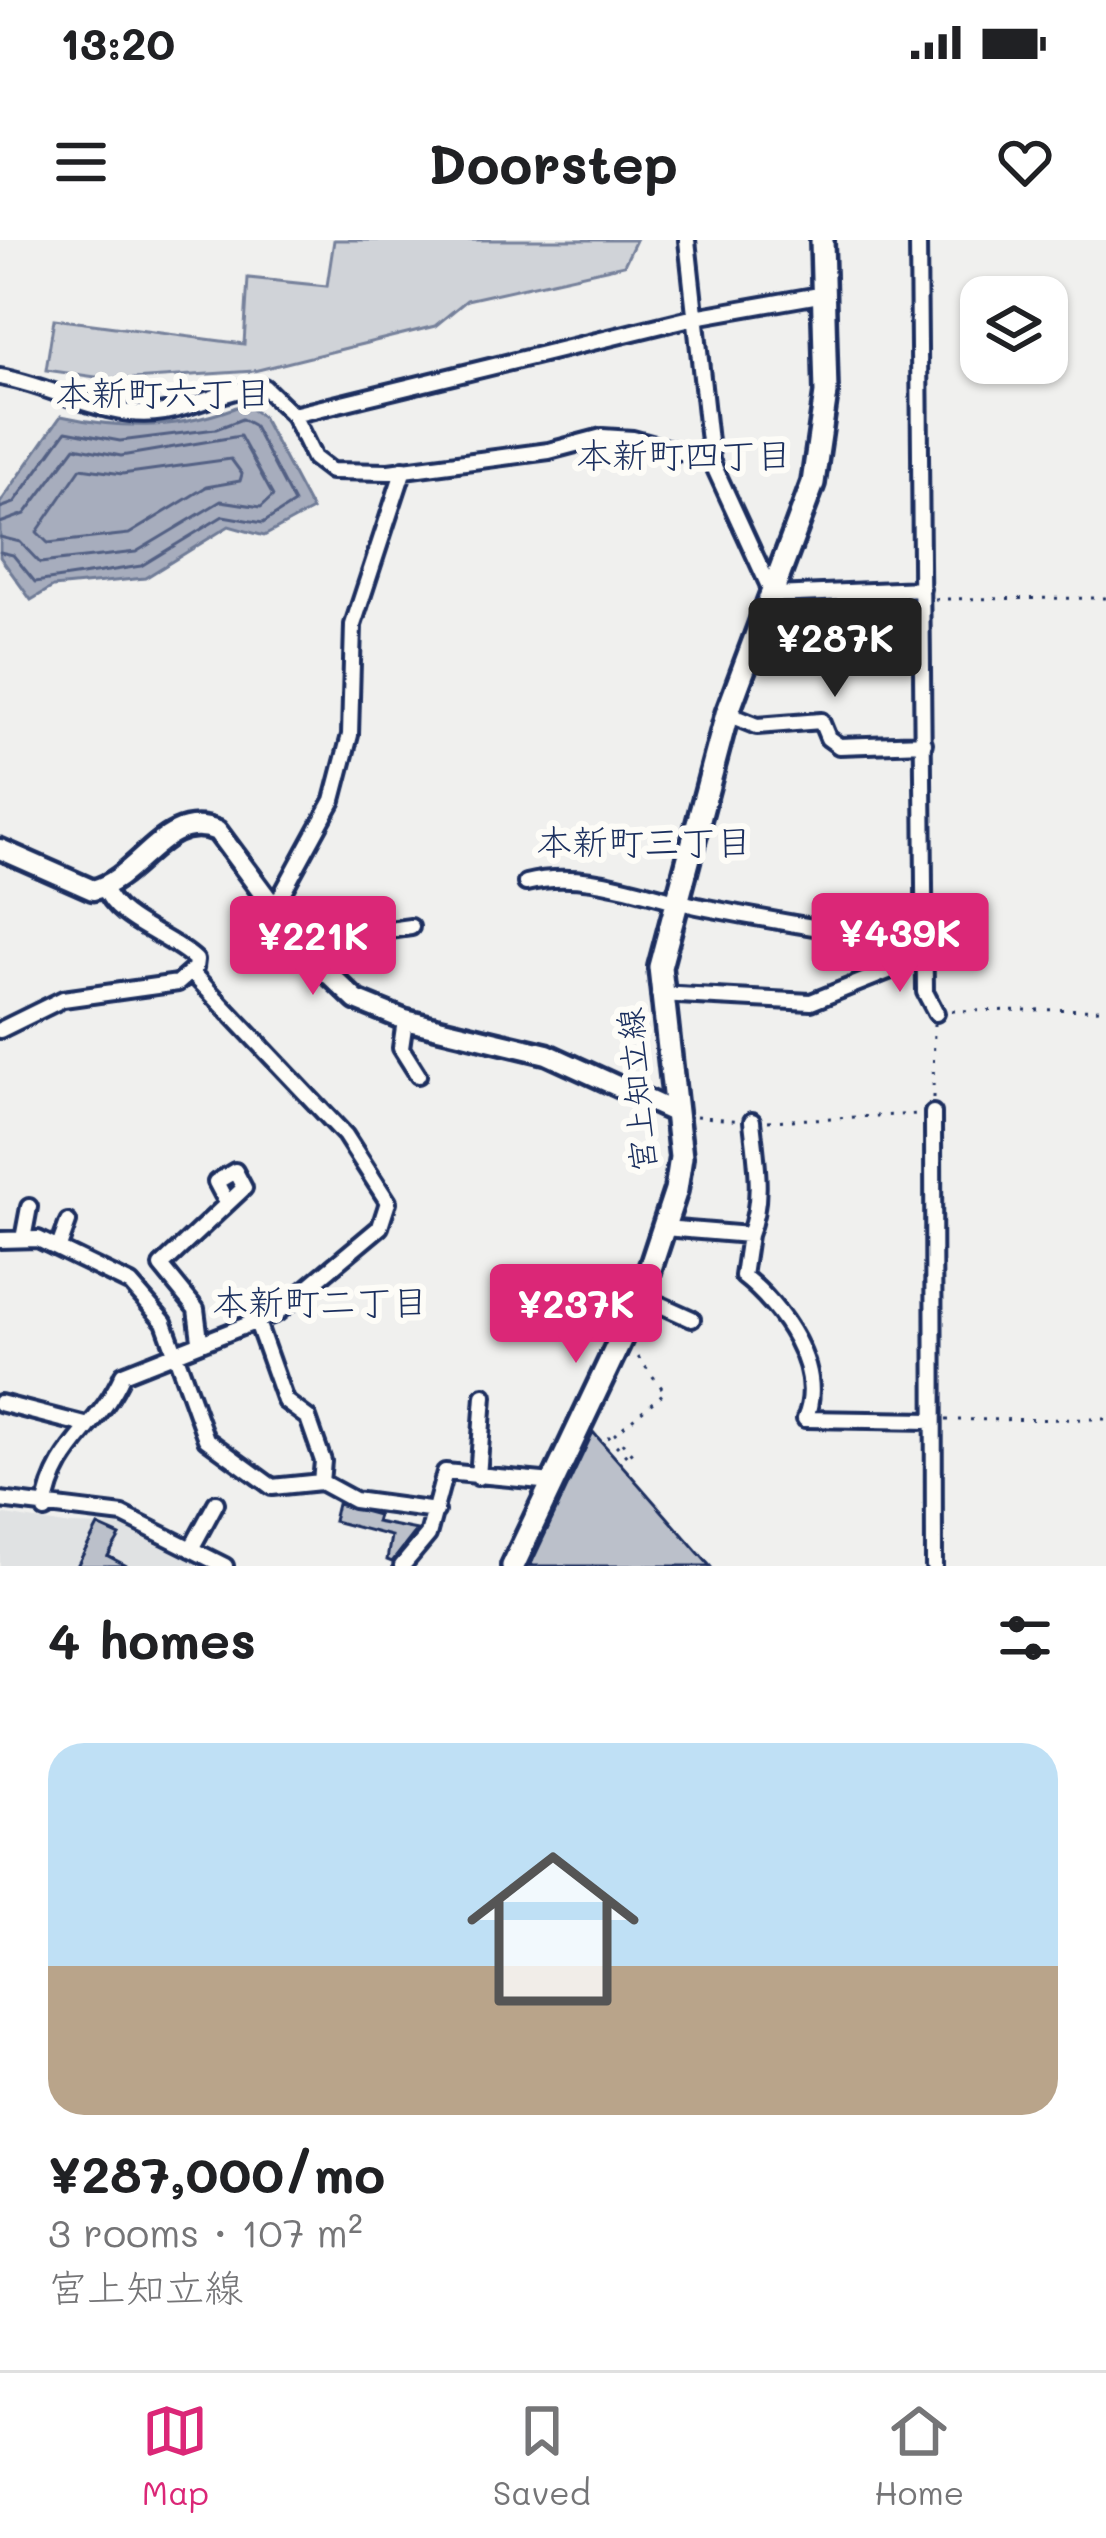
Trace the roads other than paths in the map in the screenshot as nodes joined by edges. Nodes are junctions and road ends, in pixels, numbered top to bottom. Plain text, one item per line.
1 (687, 240) edge
2 (822, 240) edge
3 (918, 240) edge
4 (825, 294) junction
5 (694, 317) junction
6 (0, 377) edge
7 (293, 415) junction
8 (711, 460) junction
9 (404, 469) junction
10 (922, 594) junction
11 (773, 595) junction
12 (727, 713) junction
13 (924, 743) junction
14 (0, 849) edge
15 (526, 883) dead end
16 (104, 887) junction
17 (676, 900) junction
18 (279, 914) junction
19 (411, 927) dead end
20 (926, 950) junction
21 (309, 955) junction
22 (191, 971) junction
23 (659, 994) junction
24 (936, 1013) road end
25 (405, 1020) junction
26 (0, 1030) edge
27 (418, 1075) dead end
28 (933, 1113) road end
29 (676, 1114) junction
30 (752, 1121) road end
31 (227, 1203) dead end
32 (29, 1207) dead end
33 (68, 1222) dead end
34 (664, 1228) junction
35 (749, 1234) junction
36 (23, 1239) junction
37 (0, 1240) edge
38 (58, 1247) junction
39 (641, 1296) junction
40 (692, 1319) dead end
41 (257, 1322) junction
42 (200, 1340) junction
43 (174, 1352) junction
44 (484, 1396) dead end
45 (0, 1402) edge
46 (932, 1420) junction
47 (89, 1426) junction
48 (478, 1477) junction
49 (321, 1482) junction
50 (553, 1482) junction
51 (0, 1501) edge
52 (216, 1503) dead end
53 (45, 1510) junction
54 (436, 1511) junction
55 (191, 1549) junction
56 (225, 1566) edge
57 (401, 1566) edge
58 (513, 1566) edge
59 (934, 1566) edge

1 - 5 street
2 - 4 main road, 宮上知立線
3 - 10 street
4 - 5 street
4 - 11 main road, 宮上知立線
5 - 7 street
5 - 8 street
6 - 7 street
7 - 9 street
8 - 9 street
8 - 11 street
9 - 18 street
10 - 11 street
10 - 13 street
11 - 12 main road, 宮上知立線
12 - 13 street
12 - 17 main road, 宮上知立線
13 - 20 street
14 - 16 street
15 - 17 street
16 - 18 street
16 - 22 street
17 - 20 street
17 - 23 main road, 宮上知立線
18 - 21 street
19 - 21 street
20 - 23 street
20 - 24 street
21 - 25 street
22 - 26 street
22 - 41 street
23 - 29 main road, 宮上知立線
25 - 27 street
25 - 29 street
28 - 46 street
29 - 34 main road, 宮上知立線
30 - 35 street
31 - 42 street
32 - 36 street
33 - 38 street
34 - 35 street
34 - 39 main road, 宮上知立線
35 - 46 street
36 - 37 street
36 - 38 street
38 - 43 street
39 - 40 street
39 - 50 main road, 宮上知立線
41 - 42 street
41 - 49 street
42 - 43 street
43 - 47 street
43 - 49 street
44 - 48 street
45 - 47 street
46 - 59 street
47 - 53 street
48 - 50 street
48 - 54 street
49 - 54 street
50 - 58 main road, 宮上知立線
51 - 53 street
52 - 55 street
53 - 55 street
54 - 57 street
55 - 56 street

